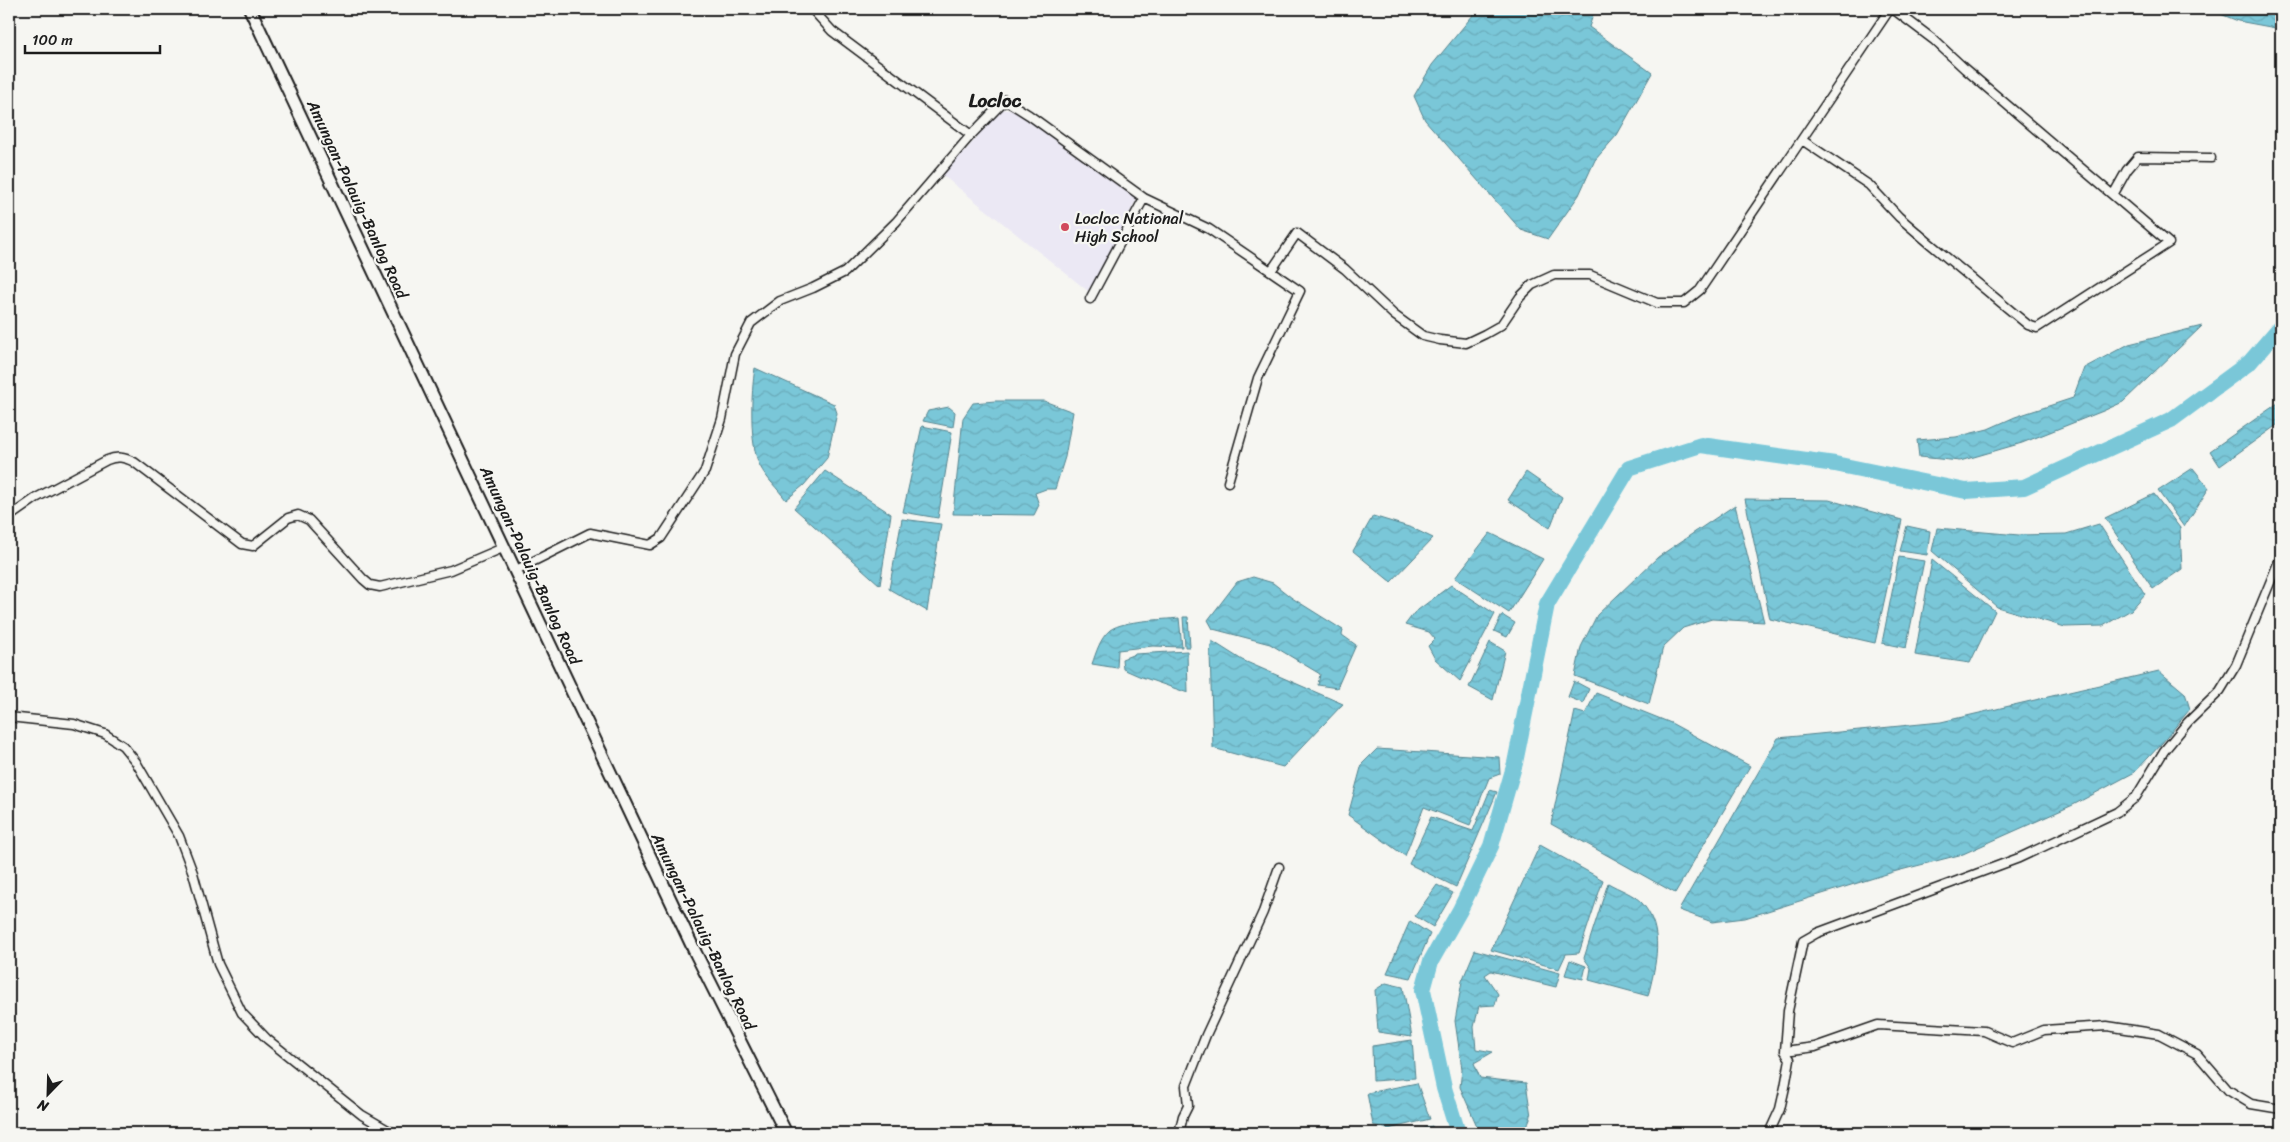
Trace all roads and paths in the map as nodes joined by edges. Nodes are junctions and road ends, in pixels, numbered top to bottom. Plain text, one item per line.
1 (250, 9) edge
2 (812, 9) edge
3 (1892, 9) edge
4 (971, 134) junction
5 (1802, 140) junction
6 (2211, 158) dead end
7 (2113, 195) junction
8 (1144, 198) junction
9 (1271, 271) junction
10 (1090, 299) dead end
11 (1228, 482) dead end
12 (9, 517) edge
13 (505, 547) junction
14 (2281, 556) edge
15 (516, 570) junction
16 (9, 717) edge
17 (1279, 867) dead end
18 (1786, 1051) junction
19 (2281, 1109) edge
20 (392, 1133) edge
21 (786, 1133) edge
22 (1179, 1133) edge
23 (1769, 1133) edge

1 - 13 main road, Amungan-Palauig-Banlog Road
2 - 4 street
3 - 5 street
3 - 7 street
4 - 8 street
4 - 15 street
5 - 7 street
5 - 9 street
6 - 7 street
8 - 9 street
8 - 10 street
9 - 11 street
12 - 13 street
13 - 15 main road, Amungan-Palauig-Banlog Road
14 - 18 street
15 - 21 main road, Amungan-Palauig-Banlog Road
16 - 20 street
17 - 22 street
18 - 19 street
18 - 23 street

